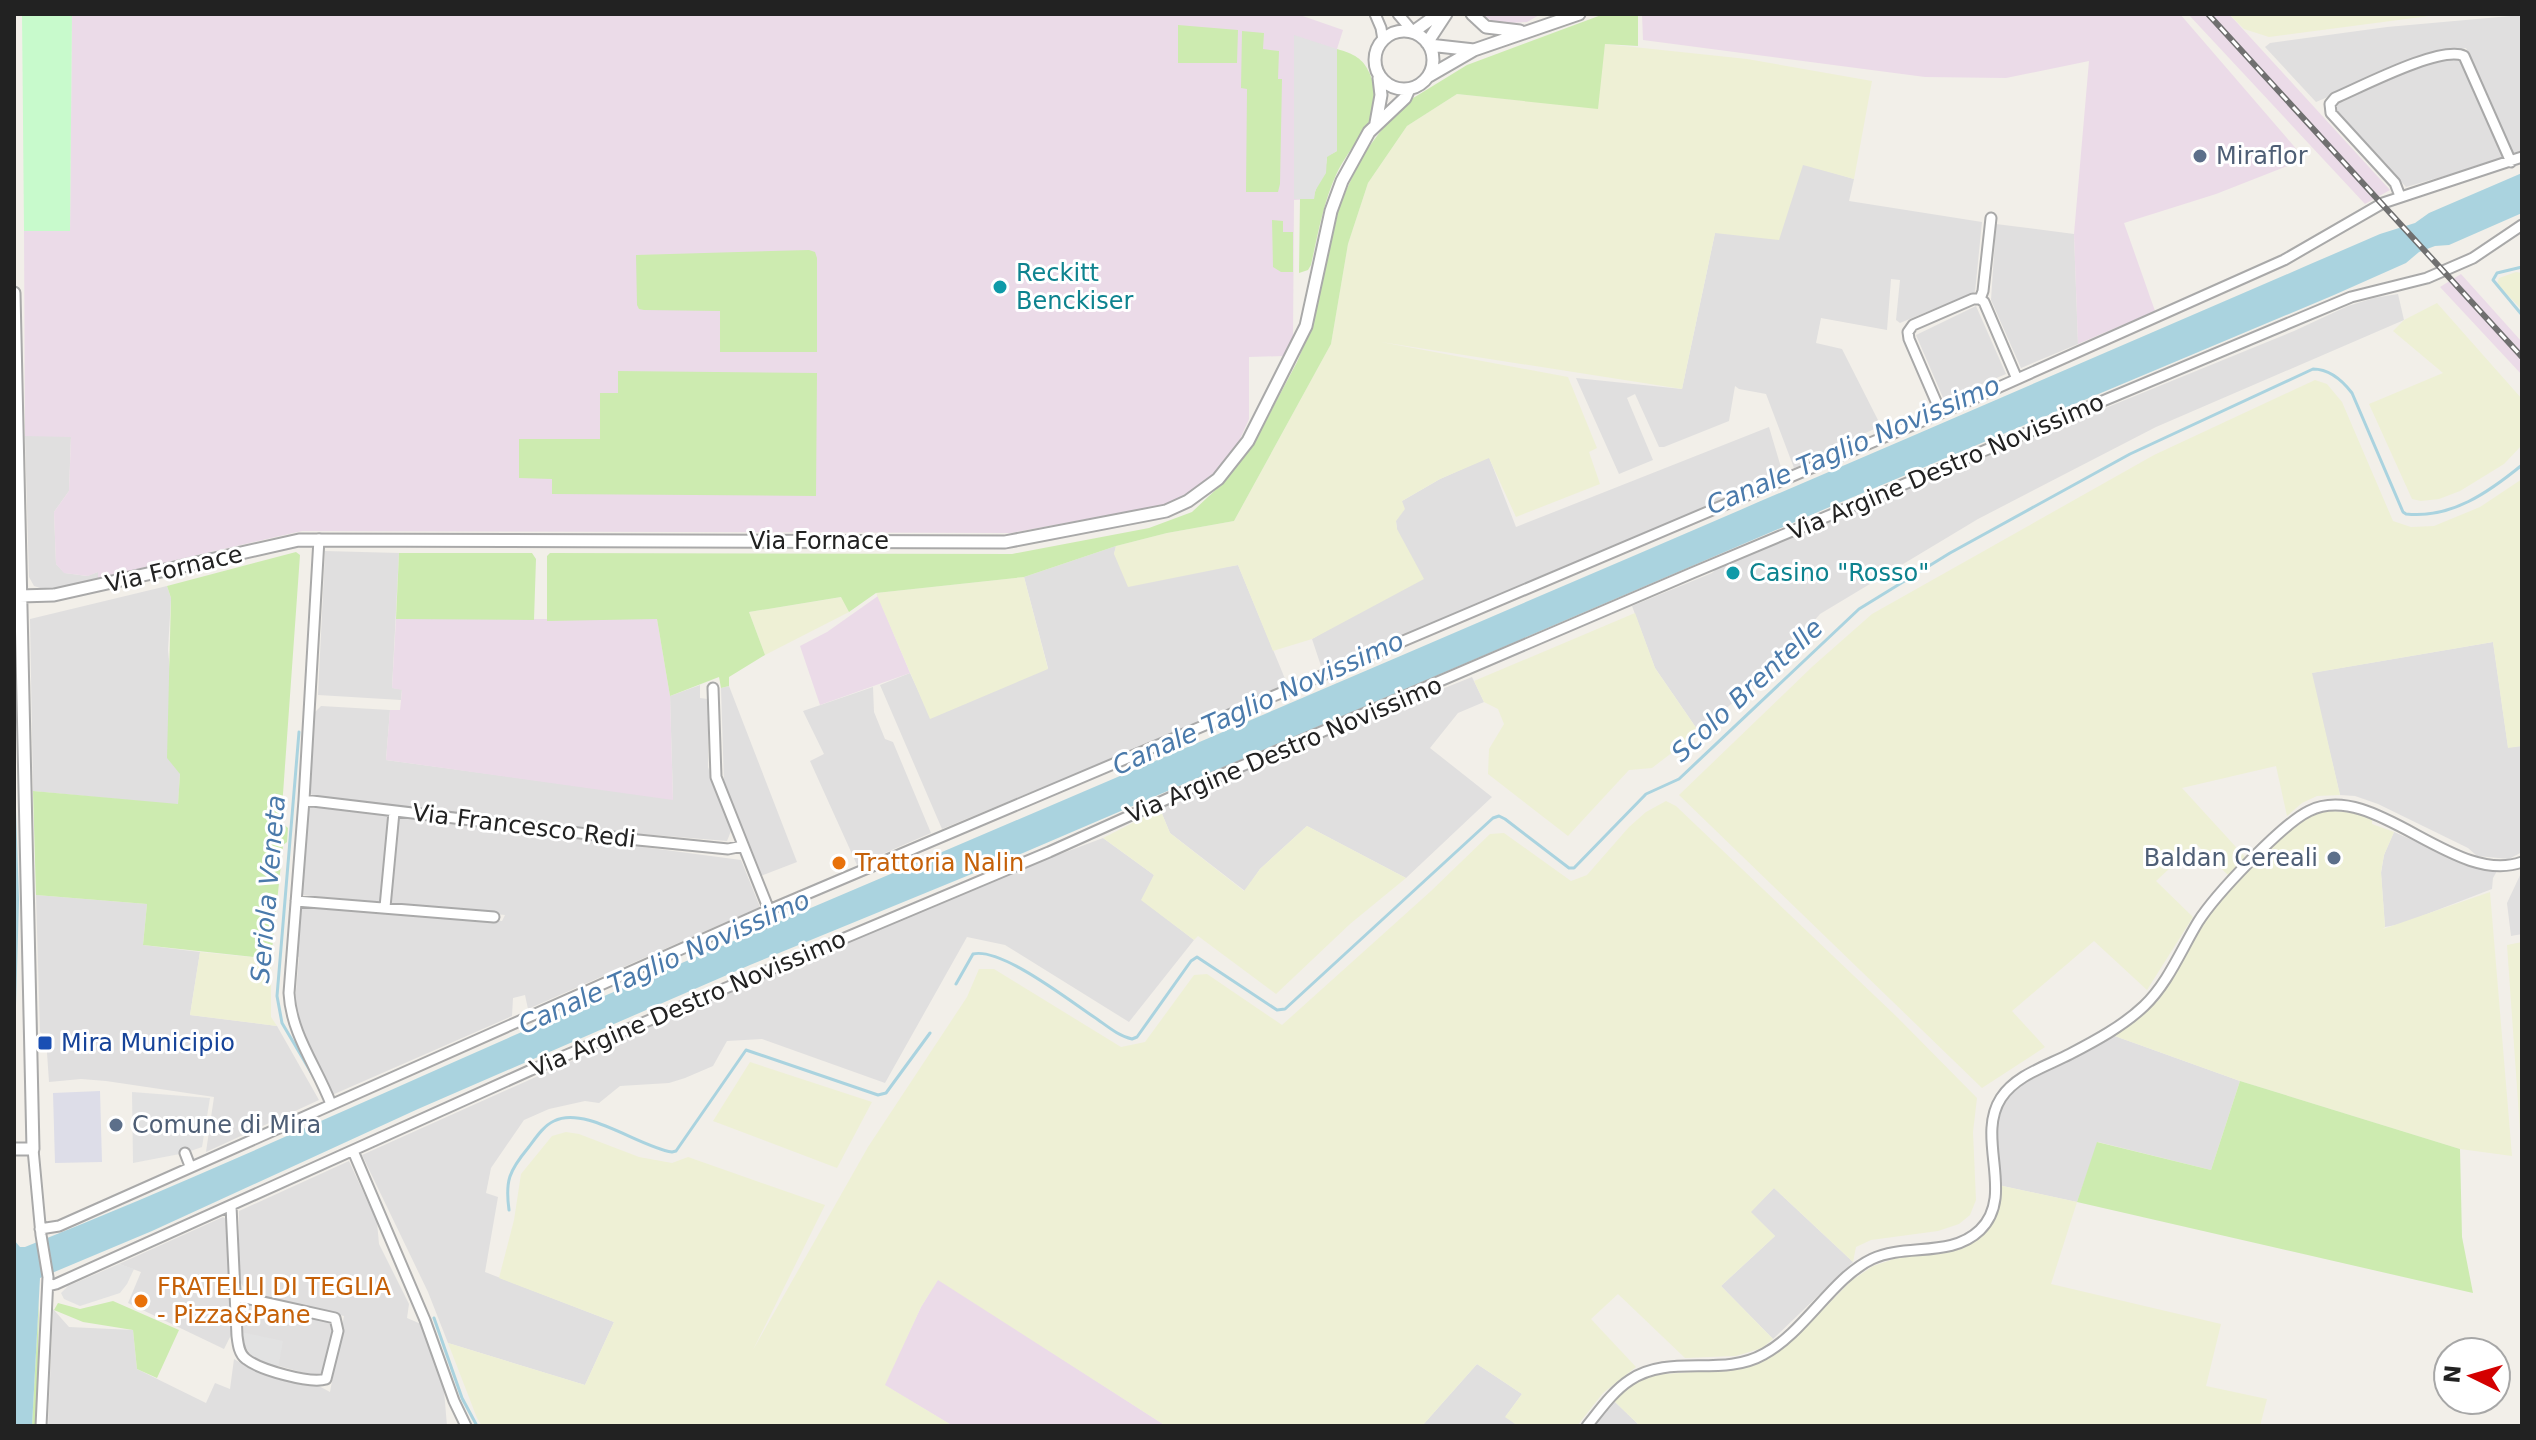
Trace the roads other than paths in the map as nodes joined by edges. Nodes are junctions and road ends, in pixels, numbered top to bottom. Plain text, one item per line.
1 (1375, 14) edge
2 (1398, 14) edge
3 (1438, 14) edge
4 (1446, 14) edge
5 (1472, 14) edge
6 (1579, 14) edge
7 (1411, 32) junction
8 (1529, 32) junction
9 (1383, 40) junction
10 (1428, 44) junction
11 (1474, 50) junction
12 (1378, 74) junction
13 (1428, 76) junction
14 (1409, 89) junction
15 (1376, 124) junction
16 (2522, 157) edge
17 (2511, 162) junction
18 (2400, 196) junction
19 (1991, 218) dead end
20 (2522, 225) edge
21 (14, 293) edge
22 (1980, 299) junction
23 (2017, 379) junction
24 (1941, 413) junction
25 (319, 539) junction
26 (20, 596) junction
27 (713, 688) dead end
28 (304, 800) junction
29 (394, 812) junction
30 (743, 846) junction
31 (2522, 862) edge
32 (296, 901) junction
33 (385, 907) junction
34 (769, 910) junction
35 (494, 917) dead end
36 (331, 1104) junction
37 (15, 1149) edge
38 (33, 1149) junction
39 (353, 1151) junction
40 (185, 1153) dead end
41 (190, 1166) junction
42 (231, 1206) junction
43 (41, 1234) junction
44 (48, 1281) junction
45 (236, 1296) junction
46 (41, 1426) edge
47 (466, 1426) edge
48 (1587, 1426) edge

1 - 9 street
2 - 7 street
3 - 7 street
4 - 10 street
5 - 8 street
6 - 8 street
7 - 9 street
7 - 10 street
8 - 11 street
9 - 12 street
10 - 11 street
10 - 13 street
11 - 13 street
12 - 14 street
12 - 15 street, Via Fornace
13 - 14 street
14 - 15 street, Via Fornace
15 - 25 street, Via Fornace
16 - 17 street
17 - 18 street
17 - 18 street
18 - 23 street
19 - 22 street
20 - 39 street, Via Argine Destro Novissimo
21 - 26 street
22 - 23 street
22 - 24 street
23 - 24 street
24 - 34 street
25 - 26 street, Via Fornace
25 - 28 street
26 - 38 street
27 - 30 street
28 - 29 street, Via Francesco Redi
28 - 32 street
29 - 30 street, Via Francesco Redi
29 - 33 street
30 - 34 street
31 - 48 street
32 - 33 street
32 - 36 street
33 - 35 street
34 - 36 street
36 - 41 street
37 - 38 street
38 - 43 street
39 - 42 street, Via Argine Destro Novissimo
39 - 47 street
40 - 41 street
41 - 43 street
42 - 44 street, Via Argine Destro Novissimo
42 - 45 street
43 - 44 street
44 - 46 street
45 - 45 street

